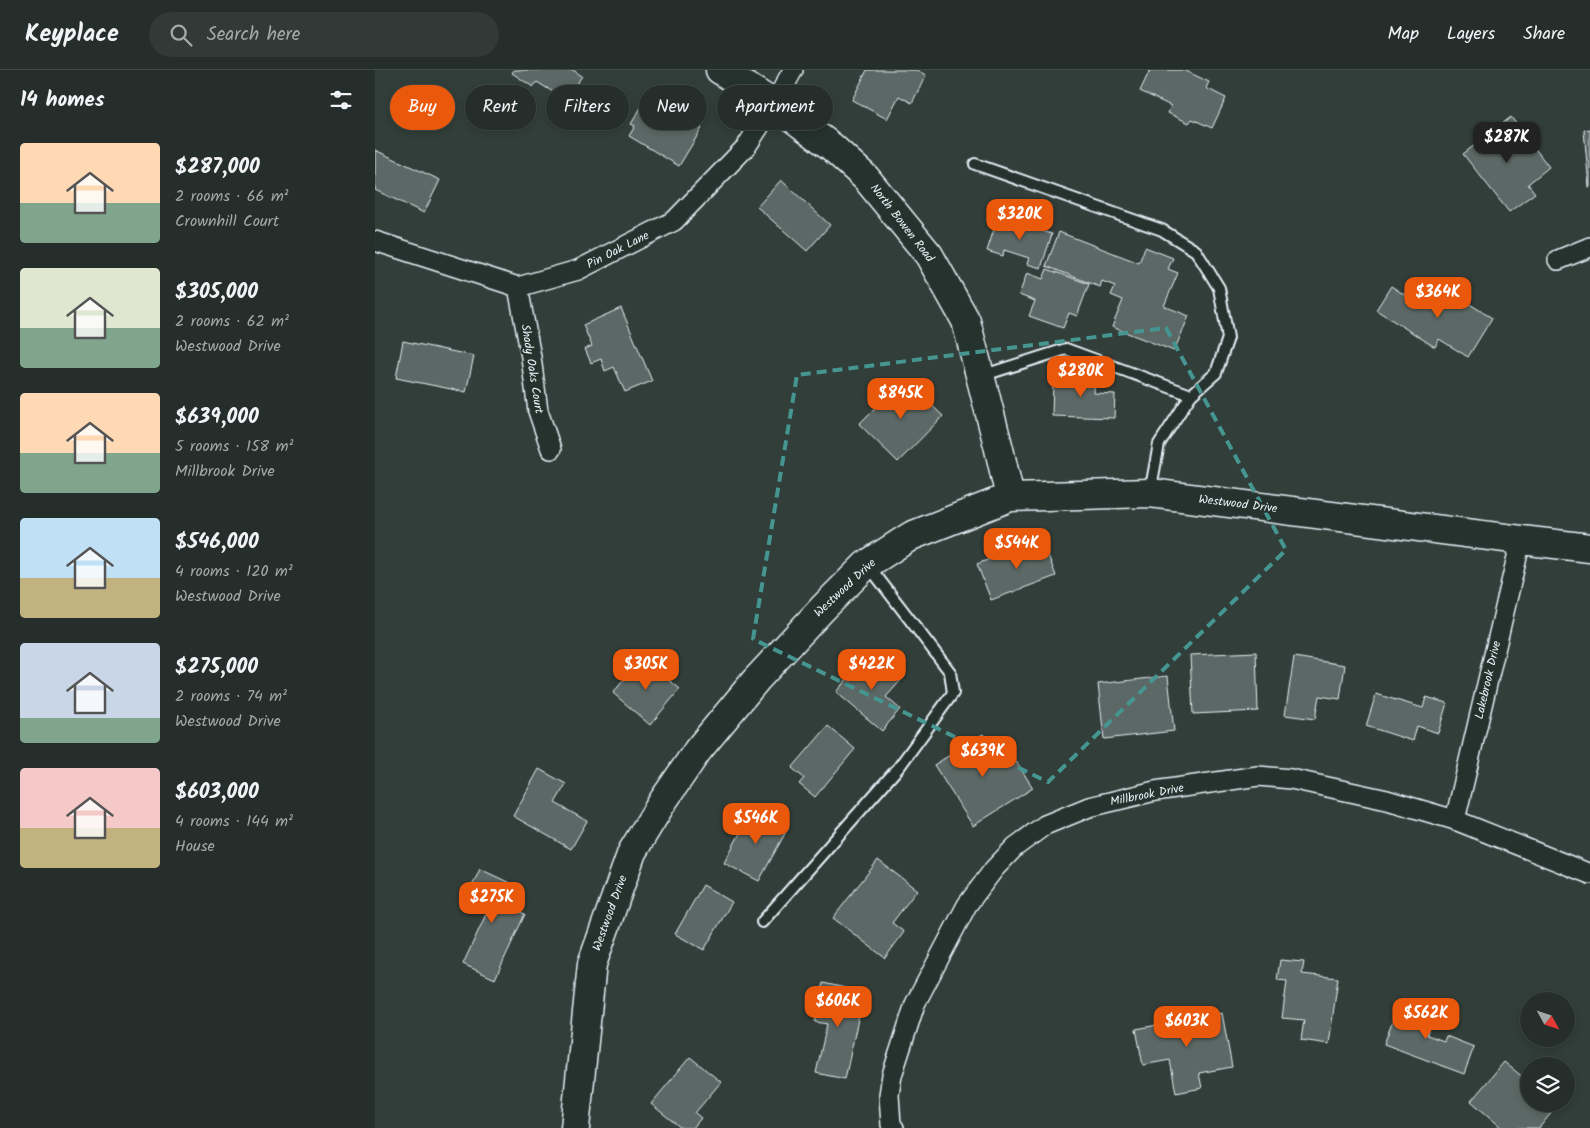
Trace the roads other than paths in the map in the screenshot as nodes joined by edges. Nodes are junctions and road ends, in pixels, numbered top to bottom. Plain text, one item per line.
1 (720, 70) edge
2 (793, 70) edge
3 (744, 85) edge
4 (785, 85) edge
5 (757, 130) edge
6 (810, 130) edge
7 (975, 164) dead end
8 (375, 240) edge
9 (1590, 247) edge
10 (1558, 260) dead end
11 (518, 287) junction
12 (980, 376) junction
13 (1191, 395) junction
14 (551, 449) dead end
15 (1150, 493) junction
16 (1010, 498) junction
17 (1521, 540) junction
18 (1590, 548) edge
19 (867, 564) junction
20 (1455, 820) junction
21 (1590, 874) edge
22 (762, 922) dead end
23 (575, 1128) edge
24 (894, 1128) edge

1 - 3 street, North Bowen Road
2 - 4 street, Pin Oak Lane
5 - 11 street, Pin Oak Lane
6 - 12 street, North Bowen Road
7 - 13 lane
8 - 11 street
9 - 10 street
11 - 14 street, Shady Oaks Court
12 - 13 lane
12 - 16 street, North Bowen Road
13 - 15 lane
15 - 16 street, Westwood Drive
15 - 17 street, Westwood Drive
16 - 19 street, Westwood Drive
17 - 18 street, Westwood Drive
17 - 20 street, Lakebrook Drive
19 - 22 lane
19 - 23 street, Westwood Drive
20 - 21 street, Millbrook Drive
20 - 24 street, Millbrook Drive

